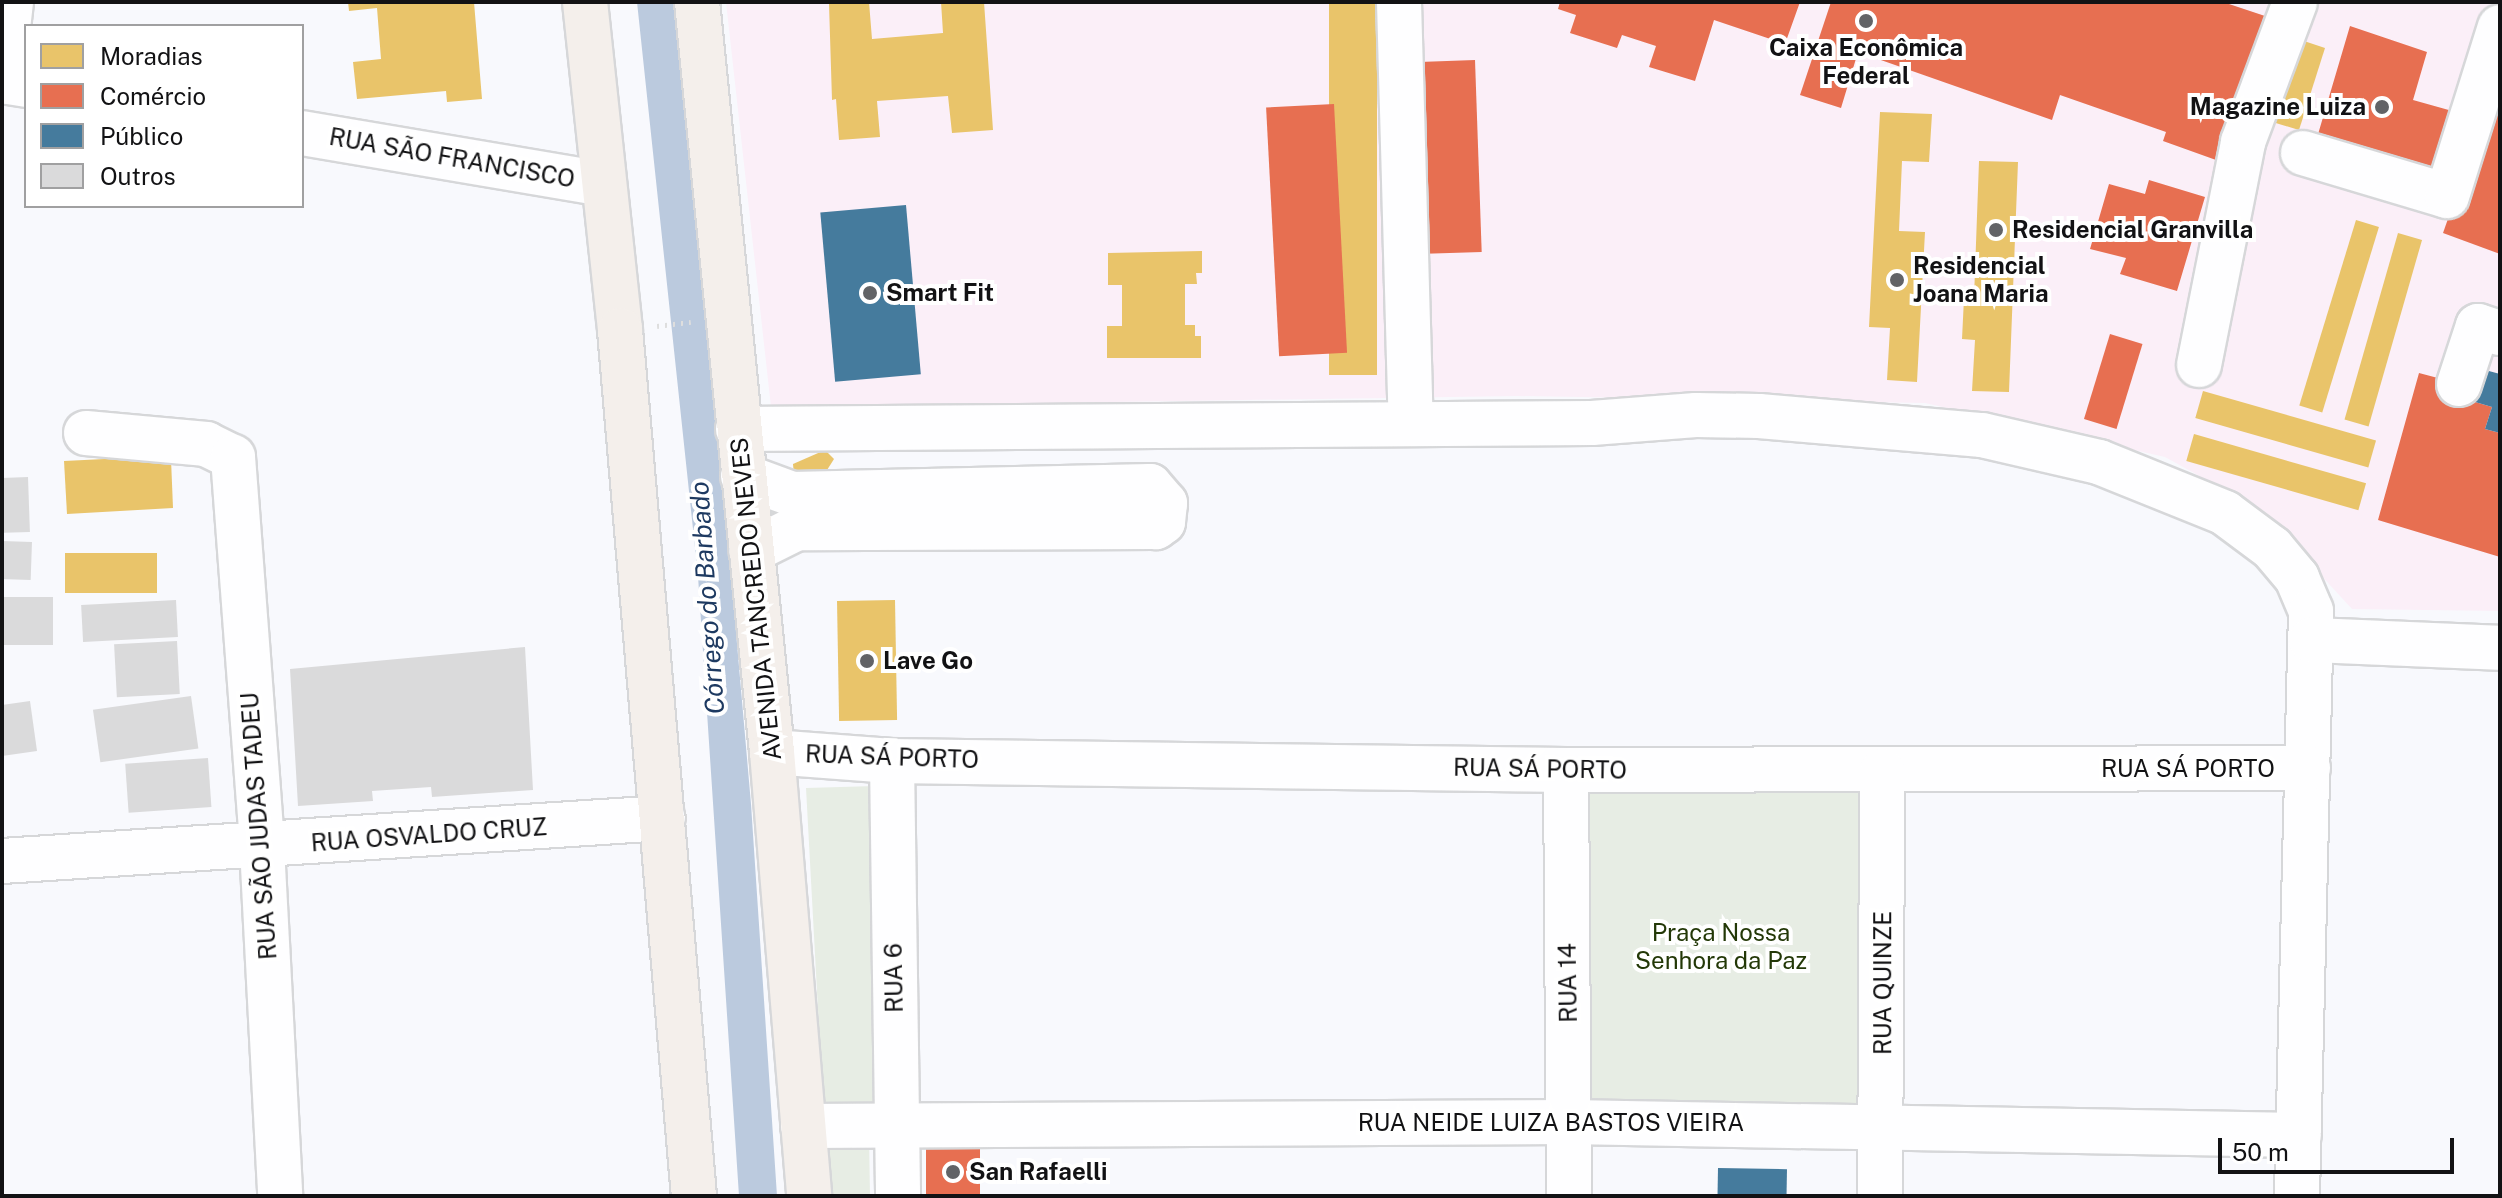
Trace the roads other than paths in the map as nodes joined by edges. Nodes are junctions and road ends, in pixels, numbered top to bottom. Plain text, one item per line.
1 (11, 2) edge
2 (585, 2) edge
3 (697, 2) edge
4 (1399, 2) edge
5 (2295, 2) edge
6 (2500, 27) edge
7 (2, 81) edge
8 (24, 85) edge
9 (304, 133) edge
10 (2303, 153) dead end
11 (602, 184) junction
12 (2500, 333) edge
13 (2199, 365) dead end
14 (2459, 384) dead end
15 (1411, 424) junction
16 (738, 429) junction
17 (86, 433) dead end
18 (743, 476) junction
19 (751, 551) junction
20 (2311, 640) junction
21 (2500, 648) edge
22 (772, 752) junction
23 (892, 761) junction
24 (2308, 768) junction
25 (1566, 770) junction
26 (1882, 771) junction
27 (663, 818) junction
28 (262, 847) junction
29 (2, 861) edge
30 (1570, 1122) junction
31 (1883, 1124) junction
32 (803, 1126) junction
33 (896, 1127) junction
34 (2299, 1135) junction
35 (280, 1196) edge
36 (694, 1196) edge
37 (809, 1196) edge
38 (898, 1196) edge
39 (1569, 1196) edge
40 (1880, 1196) edge
41 (2297, 1196) edge

1 - 7 street
2 - 11 main road
3 - 16 main road, AVENIDA TANCREDO NEVES
4 - 15 street
5 - 13 street
6 - 10 street
7 - 8 street
9 - 11 street, RUA SÃO FRANCISCO
11 - 27 main road
12 - 14 street
15 - 16 street
15 - 20 street
16 - 18 main road, AVENIDA TANCREDO NEVES
17 - 28 street, RUA SÃO JUDAS TADEU
18 - 19 main road, AVENIDA TANCREDO NEVES
18 - 19 street
19 - 22 main road, AVENIDA TANCREDO NEVES
20 - 21 street
20 - 24 street
22 - 23 street, RUA SÁ PORTO
22 - 32 main road, AVENIDA TANCREDO NEVES
23 - 25 street, RUA SÁ PORTO
23 - 33 street, RUA 6
24 - 26 street, RUA SÁ PORTO
24 - 34 street
25 - 26 street, RUA SÁ PORTO
25 - 30 street, RUA 14
26 - 31 street, RUA QUINZE
27 - 28 street, RUA OSVALDO CRUZ
27 - 36 main road
28 - 29 street, RUA OSVALDO CRUZ
28 - 35 street, RUA SÃO JUDAS TADEU
30 - 31 street, RUA NEIDE LUIZA BASTOS VIEIRA
30 - 33 street, RUA NEIDE LUIZA BASTOS VIEIRA
30 - 39 street, RUA 14
31 - 34 street, RUA NEIDE LUIZA BASTOS VIEIRA
31 - 40 street, RUA QUINZE
32 - 33 street, RUA NEIDE LUIZA BASTOS VIEIRA
32 - 37 main road, AVENIDA TANCREDO NEVES
33 - 38 street, RUA 6
34 - 41 street

